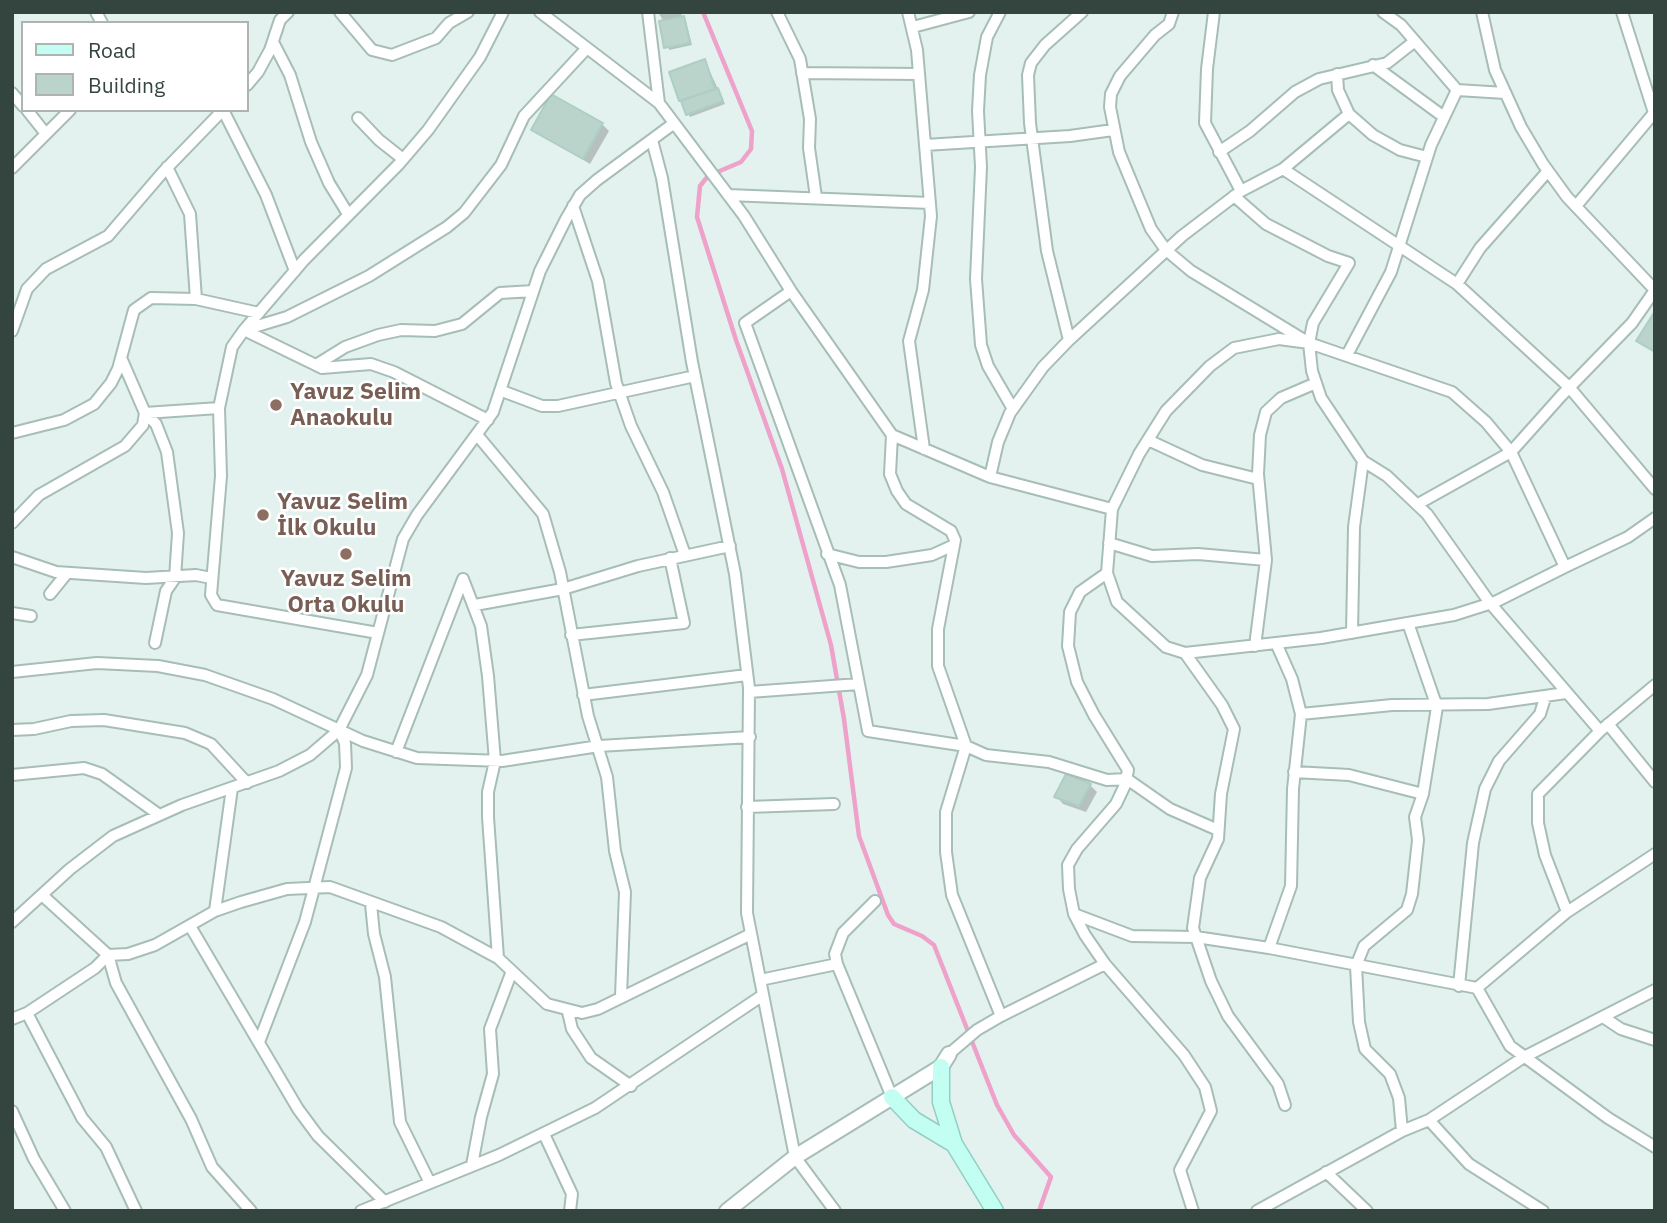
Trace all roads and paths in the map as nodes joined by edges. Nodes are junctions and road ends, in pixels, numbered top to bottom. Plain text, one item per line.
1 (288, 12) edge
2 (340, 12) edge
3 (468, 12) edge
4 (503, 12) edge
5 (540, 12) edge
6 (648, 12) edge
7 (777, 12) edge
8 (908, 12) edge
9 (969, 12) edge
10 (1000, 12) edge
11 (1082, 12) edge
12 (1173, 12) edge
13 (1214, 12) edge
14 (1382, 12) edge
15 (1482, 12) edge
16 (1622, 12) edge
17 (913, 27) junction
18 (1415, 41) junction
19 (273, 43) junction
20 (587, 48) junction
21 (1373, 65) junction
22 (802, 73) junction
23 (919, 74) junction
24 (1337, 74) junction
25 (248, 84) edge
26 (1457, 90) junction
27 (1505, 93) junction
28 (659, 103) junction
29 (29, 112) edge
30 (67, 112) edge
31 (221, 112) edge
32 (224, 112) edge
33 (1349, 114) junction
34 (1654, 115) edge
35 (1444, 117) junction
36 (358, 118) dead end
37 (673, 124) junction
38 (1113, 130) junction
39 (46, 134) junction
40 (1032, 138) junction
41 (652, 139) junction
42 (979, 140) junction
43 (925, 145) junction
44 (1219, 152) junction
45 (1427, 157) junction
46 (404, 159) junction
47 (12, 167) edge
48 (167, 167) junction
49 (1283, 169) junction
50 (1548, 172) junction
51 (1237, 194) junction
52 (728, 195) junction
53 (816, 197) junction
54 (930, 203) junction
55 (573, 206) junction
56 (1576, 206) junction
57 (348, 214) junction
58 (1402, 246) junction
59 (1166, 250) junction
60 (295, 271) junction
61 (1457, 284) junction
62 (1655, 290) edge
63 (533, 291) junction
64 (791, 291) junction
65 (196, 299) junction
66 (259, 313) junction
67 (244, 330) junction
68 (12, 331) edge
69 (1069, 340) junction
70 (1309, 343) junction
71 (1347, 355) junction
72 (122, 359) junction
73 (316, 365) junction
74 (695, 376) junction
75 (1316, 383) junction
76 (1569, 387) junction
77 (502, 391) junction
78 (619, 392) junction
79 (219, 408) junction
80 (1013, 409) junction
81 (145, 413) junction
82 (488, 420) junction
83 (12, 433) edge
84 (892, 435) junction
85 (478, 436) junction
86 (1148, 440) junction
87 (924, 449) junction
88 (1511, 452) junction
89 (1363, 461) junction
90 (990, 477) junction
91 (1258, 479) junction
92 (1655, 489) edge
93 (1418, 504) junction
94 (1112, 509) junction
95 (1655, 518) edge
96 (12, 523) edge
97 (1109, 543) junction
98 (954, 545) junction
99 (730, 546) junction
100 (827, 554) junction
101 (685, 555) junction
102 (12, 557) edge
103 (670, 558) junction
104 (1266, 559) junction
105 (1566, 567) junction
106 (67, 573) junction
107 (1107, 573) junction
108 (174, 578) junction
109 (211, 578) junction
110 (563, 589) junction
111 (50, 594) dead end
112 (1490, 603) junction
113 (475, 605) junction
114 (12, 613) edge
115 (31, 616) dead end
116 (1409, 623) junction
117 (378, 633) junction
118 (1352, 633) junction
119 (571, 635) junction
120 (155, 643) dead end
121 (1276, 643) junction
122 (1255, 646) junction
123 (1185, 653) junction
124 (12, 672) edge
125 (747, 675) junction
126 (854, 685) junction
127 (1655, 685) edge
128 (749, 692) junction
129 (1566, 693) junction
130 (583, 695) junction
131 (1545, 698) junction
132 (1437, 707) junction
133 (1301, 714) junction
134 (1604, 728) junction
135 (12, 730) edge
136 (339, 730) junction
137 (750, 737) junction
138 (598, 746) junction
139 (966, 746) junction
140 (396, 752) junction
141 (495, 761) junction
142 (1294, 772) junction
143 (12, 775) edge
144 (1127, 779) junction
145 (1655, 782) edge
146 (247, 783) junction
147 (232, 788) junction
148 (1423, 794) junction
149 (834, 804) dead end
150 (747, 807) junction
151 (158, 814) junction
152 (1218, 830) junction
153 (1655, 854) edge
154 (316, 886) junction
155 (42, 895) junction
156 (875, 901) dead end
157 (371, 904) junction
158 (215, 911) junction
159 (1567, 912) junction
160 (1074, 914) junction
161 (12, 922) edge
162 (190, 926) junction
163 (751, 934) junction
164 (1195, 937) junction
165 (1269, 948) junction
166 (108, 955) junction
167 (498, 958) junction
168 (837, 964) junction
169 (1105, 964) junction
170 (1356, 965) junction
171 (512, 971) junction
172 (760, 980) junction
173 (1459, 986) junction
174 (1477, 988) junction
175 (1655, 990) edge
176 (763, 995) junction
177 (621, 996) junction
178 (568, 1012) junction
179 (27, 1013) junction
180 (1001, 1016) junction
181 (1602, 1017) junction
182 (12, 1019) edge
183 (1655, 1040) edge
184 (259, 1042) junction
185 (1524, 1057) junction
186 (945, 1061) junction
187 (631, 1086) junction
188 (892, 1097) junction
189 (1285, 1104) dead end
190 (12, 1111) edge
191 (1429, 1120) junction
192 (1402, 1131) junction
193 (544, 1134) junction
194 (954, 1144) junction
195 (1655, 1147) edge
196 (795, 1157) junction
197 (472, 1165) junction
198 (1326, 1172) junction
199 (430, 1183) junction
200 (385, 1202) junction
201 (569, 1210) edge
202 (65, 1211) edge
203 (136, 1211) edge
204 (251, 1211) edge
205 (362, 1211) edge
206 (727, 1211) edge
207 (835, 1211) edge
208 (995, 1211) edge
209 (1193, 1211) edge
210 (1257, 1211) edge
211 (1367, 1211) edge
212 (1543, 1211) edge

1 - 19 street
2 - 3 street
4 - 46 street
5 - 20 street
6 - 28 street
7 - 22 street
8 - 17 street
9 - 17 street
10 - 42 street
11 - 40 street
12 - 38 street
13 - 44 street
14 - 18 street
15 - 27 street
16 - 34 street
17 - 23 street
18 - 21 street
18 - 26 street
19 - 25 street
19 - 57 street
20 - 28 street
20 - 67 street
21 - 24 street
21 - 35 street
22 - 23 street
22 - 53 street
23 - 43 street
24 - 33 street
24 - 44 street
26 - 27 street
26 - 35 street
27 - 50 street
28 - 37 street
29 - 39 street
30 - 39 street
31 - 48 street
32 - 60 street
33 - 45 street
33 - 49 street
34 - 56 street
35 - 45 street
36 - 46 street
37 - 41 street
37 - 52 street
38 - 40 street
38 - 59 street
39 - 47 street
40 - 42 street
40 - 69 street
41 - 55 street
41 - 74 street
42 - 43 street
42 - 80 street
43 - 54 street
44 - 51 street
45 - 58 street
46 - 57 street
48 - 65 street
48 - 68 street
49 - 51 street
49 - 58 street
50 - 56 street
50 - 61 street
51 - 59 street
51 - 70 street
52 - 53 street
52 - 64 street
53 - 54 street
54 - 87 street
55 - 63 street
55 - 78 street
56 - 62 street
57 - 60 street
58 - 61 street
58 - 71 street
59 - 69 street
59 - 70 street
60 - 66 street
61 - 76 street
62 - 76 street
63 - 73 street
63 - 77 street
64 - 84 street
64 - 100 street
65 - 66 street
65 - 72 street
66 - 67 street
67 - 73 street
67 - 79 street
69 - 80 street
70 - 71 street
70 - 75 street
70 - 86 street
71 - 88 street
72 - 81 street
72 - 83 street
73 - 82 street
74 - 78 street
74 - 99 street
75 - 89 street
75 - 91 street
76 - 88 street
76 - 92 street
77 - 78 street
77 - 82 street
78 - 101 street
79 - 81 street
79 - 109 street
80 - 90 street
81 - 96 street
81 - 108 street
82 - 85 street
84 - 87 street
84 - 98 street
85 - 110 street
85 - 117 street
86 - 91 street
86 - 94 street
87 - 90 street
88 - 93 street
88 - 105 street
89 - 93 street
89 - 118 street
90 - 94 street
91 - 104 street
93 - 112 street
94 - 97 street
95 - 105 street
97 - 104 street
97 - 107 street
98 - 100 street
98 - 139 street
99 - 101 street
99 - 125 street
100 - 126 street
101 - 103 street
102 - 106 street
103 - 110 street
103 - 119 street
104 - 122 street
105 - 112 street
106 - 108 street
106 - 111 street
107 - 123 street
107 - 144 street
108 - 109 street
108 - 120 street
109 - 117 street
110 - 113 street
110 - 119 street
112 - 116 street
112 - 129 street
113 - 140 street
113 - 141 street
114 - 115 street
116 - 118 street
116 - 132 street
117 - 136 street
118 - 121 street
119 - 130 street
121 - 122 street
121 - 133 street
122 - 123 street
123 - 152 street
124 - 136 street
125 - 128 street
125 - 130 street
126 - 128 street
126 - 139 street
127 - 134 street
128 - 137 street
129 - 131 street
129 - 134 street
130 - 138 street
131 - 132 street
131 - 173 street
132 - 133 street
132 - 148 street
133 - 142 street
134 - 145 street
134 - 159 street
135 - 146 street
136 - 140 street
136 - 146 street
136 - 154 street
137 - 138 street
137 - 150 street
138 - 141 street
138 - 177 street
139 - 144 street
139 - 180 street
140 - 141 street
141 - 167 street
142 - 148 street
142 - 165 street
143 - 151 street
144 - 152 street
144 - 160 street
146 - 147 street
147 - 151 street
147 - 158 street
148 - 170 street
149 - 150 street
150 - 163 street
151 - 155 street
152 - 164 street
153 - 159 street
154 - 157 street
154 - 158 street
154 - 184 street
155 - 161 street
155 - 166 street
156 - 168 street
157 - 167 street
157 - 199 street
158 - 162 street
159 - 174 street
160 - 164 street
160 - 169 street
162 - 166 street
162 - 184 street
163 - 172 street
163 - 177 street
164 - 165 street
164 - 189 street
165 - 170 street
166 - 179 street
166 - 204 street
167 - 171 street
168 - 172 street
168 - 188 street
169 - 180 street
169 - 209 street
170 - 173 street
170 - 192 street
171 - 178 street
171 - 197 street
172 - 176 street
173 - 174 street
174 - 185 street
175 - 181 street
176 - 187 street
176 - 196 street
177 - 178 street
178 - 187 street
179 - 182 street
179 - 203 street
180 - 186 street
181 - 183 street
181 - 185 street
184 - 200 street
185 - 191 street
185 - 195 street
186 - 188 street
186 - 194 main road
187 - 193 street
188 - 194 main road
188 - 196 street
190 - 202 street
191 - 192 street
191 - 212 street
192 - 198 street
193 - 197 street
193 - 201 street
194 - 208 main road
196 - 206 street
196 - 207 street
197 - 199 street
198 - 210 street
198 - 211 street
199 - 200 street
200 - 205 street

